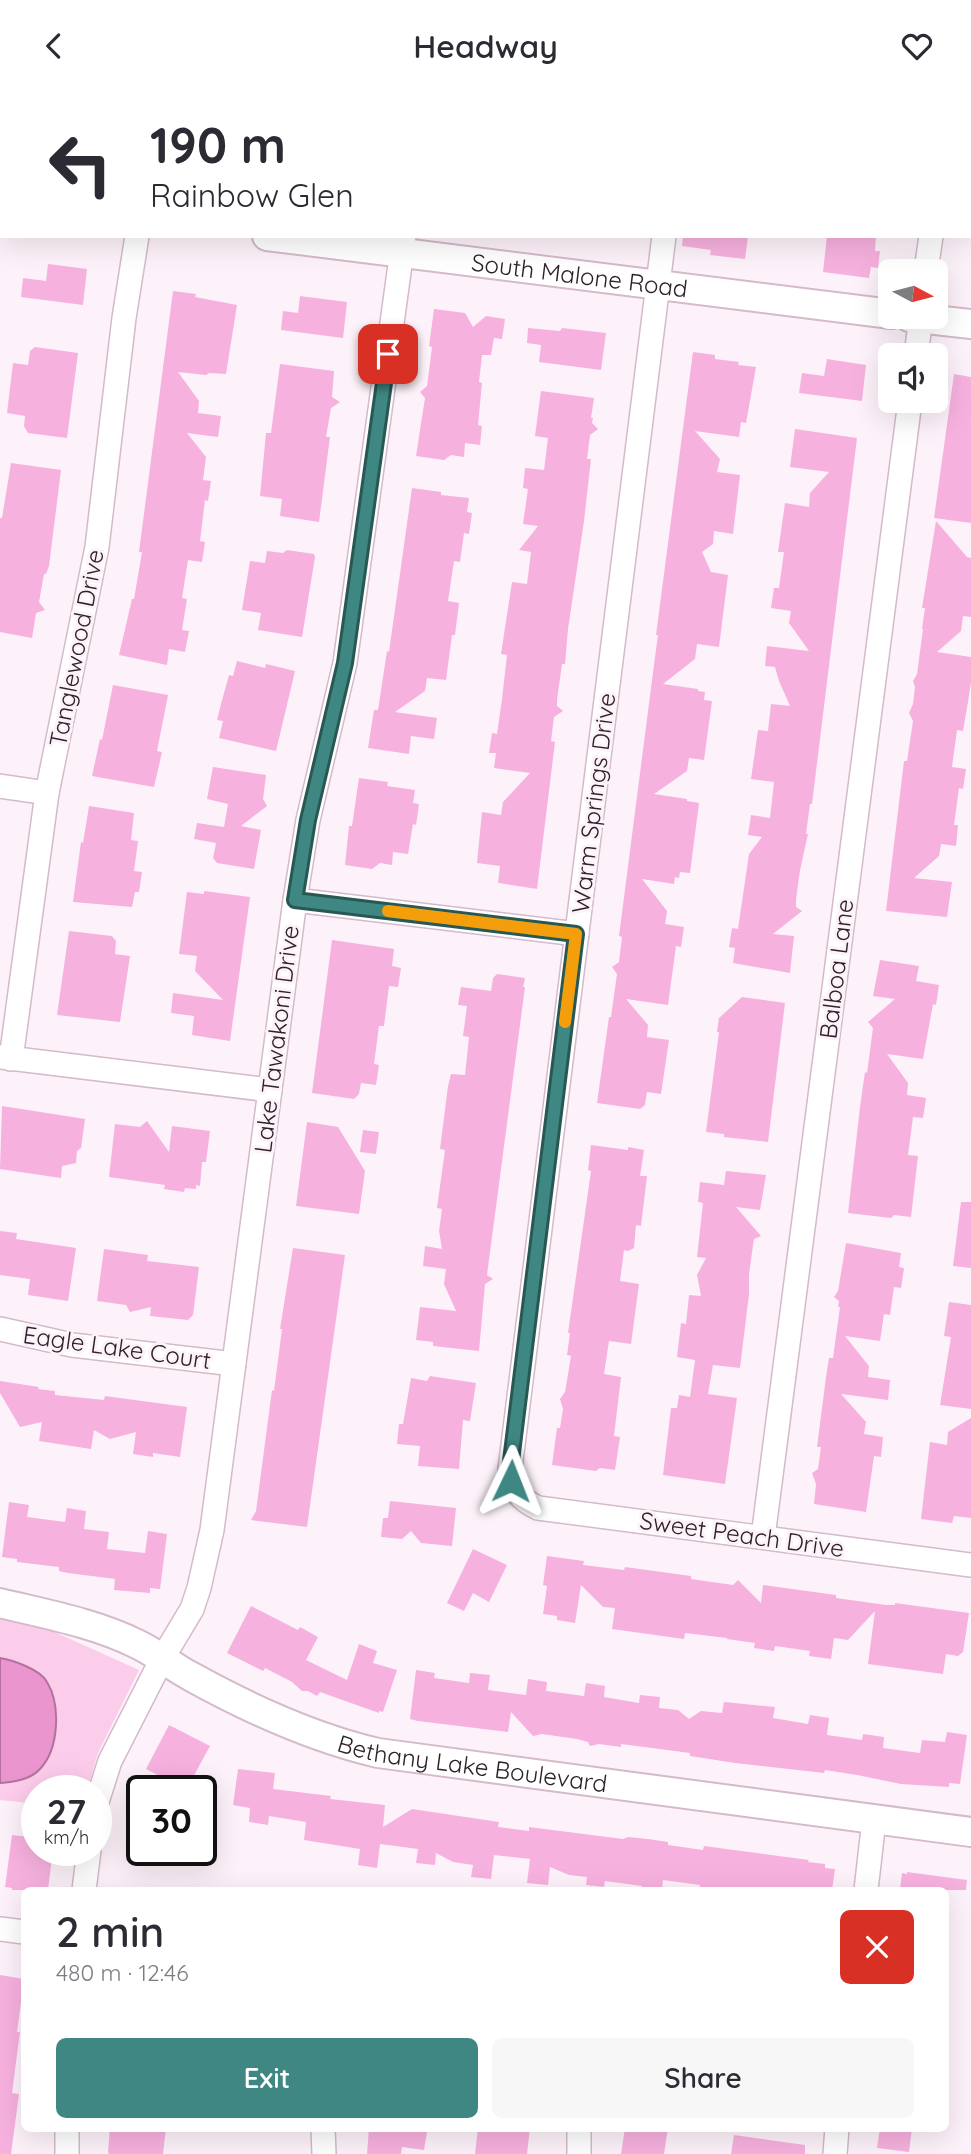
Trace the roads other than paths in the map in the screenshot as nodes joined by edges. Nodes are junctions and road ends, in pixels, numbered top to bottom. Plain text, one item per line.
1 (137, 238) edge
2 (297, 238) edge
3 (664, 238) edge
4 (931, 238) edge
5 (403, 245) edge
6 (928, 259) edge
7 (658, 285) junction
8 (878, 312) edge
9 (948, 321) edge
10 (971, 324) edge
11 (908, 413) edge
12 (0, 786) edge
13 (47, 793) junction
14 (295, 900) junction
15 (576, 934) junction
16 (6, 1058) edge
17 (270, 1090) junction
18 (0, 1329) edge
19 (234, 1364) junction
20 (517, 1493) joint
21 (763, 1537) junction
22 (971, 1565) edge
23 (0, 1603) edge
24 (162, 1659) junction
25 (106, 1775) edge
26 (874, 1820) junction
27 (971, 1832) edge
28 (87, 1866) edge
29 (84, 1887) edge
30 (866, 1887) edge
31 (0, 1929) edge
32 (21, 1932) edge
33 (67, 2132) edge
34 (323, 2132) edge
35 (579, 2132) edge
36 (836, 2132) edge
37 (67, 2154) edge
38 (324, 2154) edge
39 (579, 2154) edge
40 (835, 2154) edge

1 - 13 street, Tanglewood Drive
2 - 5 street, South Malone Road
3 - 7 street, Warm Springs Drive
4 - 6 street
5 - 7 street, South Malone Road
5 - 14 street, Lake Tawakoni Drive
7 - 8 street, South Malone Road
7 - 15 street, Warm Springs Drive
9 - 10 street
11 - 21 street, Balboa Lane
12 - 13 street
13 - 16 street, Tanglewood Drive
14 - 15 street
14 - 17 street, Lake Tawakoni Drive
15 - 20 street, Warm Springs Drive
16 - 17 street
17 - 19 street, Lake Tawakoni Drive
18 - 19 street, Eagle Lake Court
19 - 24 street, Lake Tawakoni Drive
20 - 21 street, Sweet Peach Drive
21 - 22 street, Sweet Peach Drive
23 - 24 street, Bethany Lake Boulevard
24 - 25 street, Lake Tawakoni Drive
24 - 26 street, Bethany Lake Boulevard
26 - 27 street, Bethany Lake Boulevard
26 - 30 street
28 - 29 street
31 - 32 street
33 - 37 street
34 - 38 street
35 - 39 street
36 - 40 street

